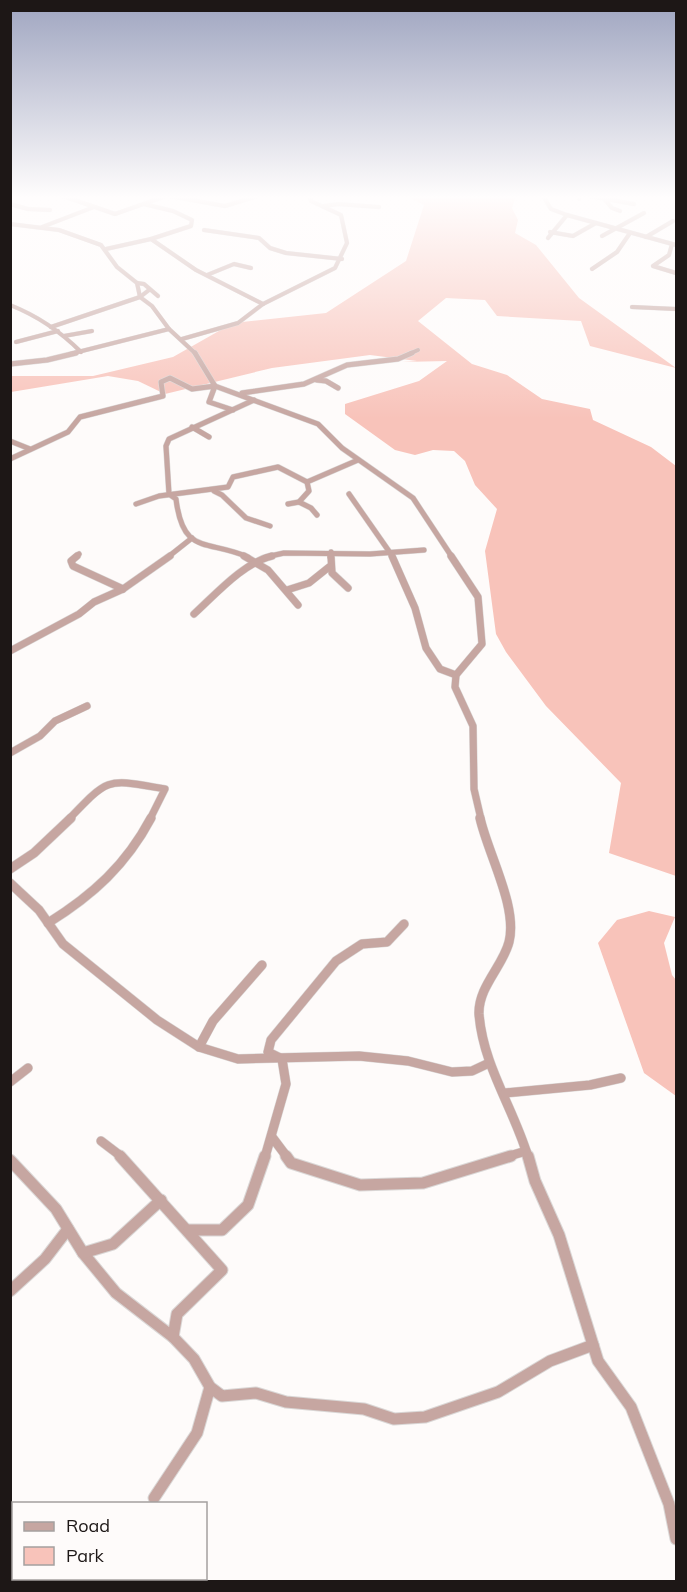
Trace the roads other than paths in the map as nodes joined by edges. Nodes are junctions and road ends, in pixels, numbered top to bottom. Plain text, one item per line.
1 (121, 270) edge
2 (200, 270) edge
3 (219, 270) edge
4 (331, 270) edge
5 (208, 275) junction
6 (137, 284) junction
7 (149, 290) junction
8 (158, 296) dead end
9 (140, 297) junction
10 (263, 304) junction
11 (10, 305) edge
12 (632, 307) dead end
13 (676, 309) edge
14 (51, 327) junction
15 (170, 329) junction
16 (58, 331) junction
17 (92, 331) dead end
18 (64, 336) junction
19 (182, 339) junction
20 (16, 342) dead end
21 (417, 350) dead end
22 (81, 352) junction
23 (10, 364) edge
24 (317, 380) junction
25 (214, 387) junction
26 (338, 388) dead end
27 (237, 392) junction
28 (254, 400) junction
29 (106, 403) dead end
30 (115, 408) junction
31 (233, 410) junction
32 (192, 427) junction
33 (209, 437) dead end
34 (10, 441) edge
35 (30, 448) junction
36 (10, 459) edge
37 (358, 460) junction
38 (308, 482) junction
39 (214, 491) junction
40 (170, 494) junction
41 (350, 494) dead end
42 (299, 502) junction
43 (136, 504) dead end
44 (288, 504) dead end
45 (317, 515) dead end
46 (270, 526) dead end
47 (192, 538) junction
48 (424, 550) dead end
49 (331, 552) junction
50 (391, 552) junction
51 (79, 554) dead end
52 (256, 561) junction
53 (329, 567) junction
54 (348, 588) dead end
55 (123, 589) junction
56 (287, 590) junction
57 (298, 605) dead end
58 (194, 614) dead end
59 (10, 651) edge
60 (456, 675) junction
61 (87, 706) dead end
62 (10, 753) edge
63 (10, 869) edge
64 (10, 883) edge
65 (48, 923) junction
66 (404, 924) dead end
67 (262, 965) dead end
68 (199, 1047) junction
69 (282, 1059) junction
70 (489, 1063) junction
71 (28, 1068) dead end
72 (621, 1078) dead end
73 (10, 1082) edge
74 (505, 1093) junction
75 (273, 1137) junction
76 (101, 1141) dead end
77 (526, 1151) junction
78 (10, 1161) edge
79 (161, 1200) junction
80 (68, 1229) junction
81 (189, 1230) junction
82 (83, 1253) junction
83 (10, 1291) edge
84 (173, 1337) junction
85 (593, 1345) junction
86 (210, 1387) junction
87 (154, 1498) dead end
88 (676, 1539) edge

1 - 6 street
2 - 5 street
3 - 5 street
4 - 10 street
5 - 10 street
6 - 7 street
6 - 9 street
7 - 8 street
7 - 9 street
9 - 14 street
9 - 15 street
10 - 19 street
11 - 14 street
12 - 13 street
14 - 16 street
15 - 19 street
15 - 22 street
16 - 18 street
16 - 20 street
17 - 18 street
18 - 22 street
19 - 25 street
21 - 24 street
22 - 23 street
24 - 26 street
24 - 27 street
25 - 27 street
25 - 30 street
25 - 31 street
27 - 28 street
28 - 31 street
28 - 37 street
29 - 30 street
30 - 35 street
31 - 32 street
32 - 33 street
32 - 40 street
34 - 35 street
35 - 36 street
37 - 38 street
37 - 60 street
38 - 39 street
38 - 42 street
39 - 40 street
39 - 46 street
40 - 43 street
40 - 47 street
41 - 50 street
42 - 44 street
42 - 45 street
47 - 52 street
47 - 55 street
48 - 50 street
49 - 50 street
49 - 52 street
49 - 53 street
50 - 60 street
51 - 55 street
52 - 56 street
52 - 58 street
53 - 54 street
53 - 56 street
55 - 59 street
56 - 57 street
60 - 70 street
61 - 62 street
63 - 65 street
64 - 65 street
65 - 68 street
66 - 69 street
67 - 68 street
68 - 69 street
69 - 70 street
69 - 75 street
70 - 74 street
71 - 73 street
72 - 74 street
74 - 77 street
75 - 77 street
75 - 81 street
76 - 79 street
77 - 85 street
78 - 80 street
79 - 81 street
79 - 82 street
80 - 82 street
80 - 83 street
81 - 84 street
82 - 84 street
84 - 86 street
85 - 86 street
85 - 88 street
86 - 87 street

